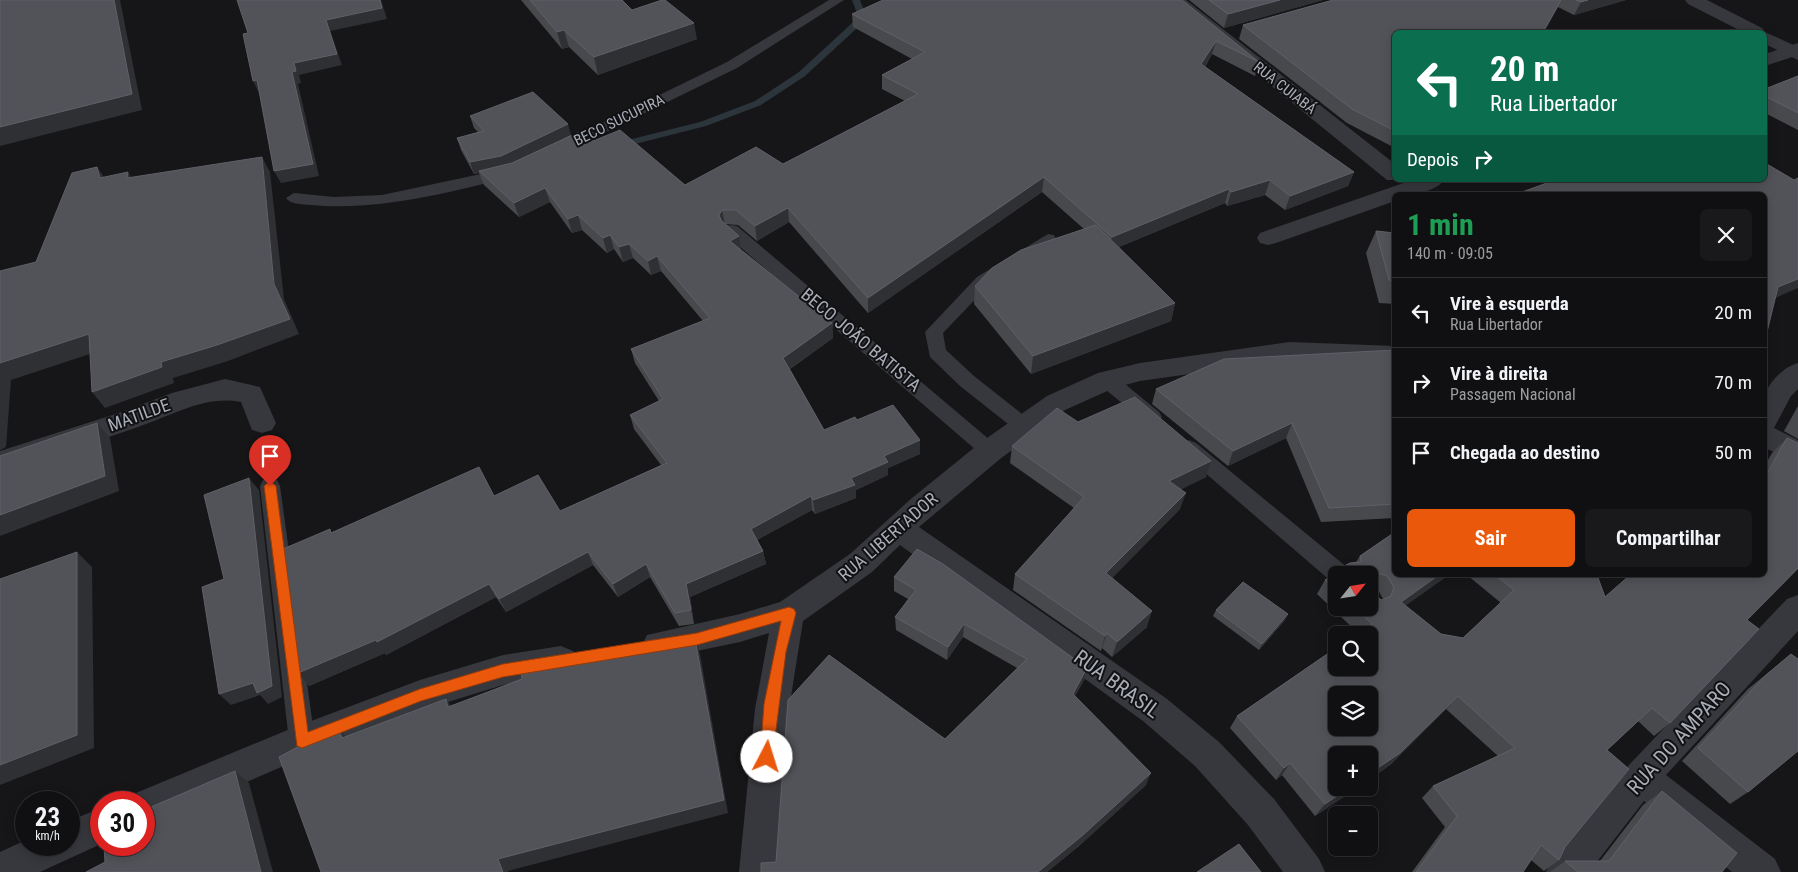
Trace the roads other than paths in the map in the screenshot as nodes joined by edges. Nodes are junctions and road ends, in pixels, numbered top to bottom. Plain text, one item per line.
1 (838, 0) edge
2 (1175, 0) edge
3 (1694, 0) edge
4 (1752, 30) edge
5 (1767, 38) edge
6 (1796, 51) edge
7 (1767, 59) edge
8 (546, 156) edge
9 (519, 168) edge
10 (1392, 171) edge
11 (1420, 182) edge
12 (1407, 184) edge
13 (294, 198) dead end
14 (731, 230) edge
15 (1268, 238) dead end
16 (1048, 239) edge
17 (1392, 355) edge
18 (1798, 372) edge
19 (1107, 380) junction
20 (1767, 417) edge
21 (262, 423) dead end
22 (1024, 426) junction
23 (1767, 437) edge
24 (990, 451) junction
25 (1798, 452) edge
26 (0, 462) edge
27 (270, 486) dead end
28 (898, 528) junction
29 (1329, 566) edge
30 (1798, 609) edge
31 (789, 613) junction
32 (632, 650) edge
33 (587, 657) edge
34 (302, 741) junction
35 (1641, 777) junction
36 (155, 803) edge
37 (32, 856) edge
38 (0, 870) edge
39 (758, 872) edge
40 (1306, 872) edge
41 (1566, 872) edge
42 (1762, 872) edge

1 - 8 lane, BECO SUCUPIRA
2 - 10 street, RUA CUIABÁ
3 - 4 street
5 - 6 street
6 - 7 street
9 - 13 lane
11 - 12 street
12 - 15 street
14 - 24 lane, BECO JOÃO BATISTA
16 - 22 lane
17 - 19 street, RUA LIBERTADOR
18 - 20 street
19 - 22 street, RUA LIBERTADOR
19 - 29 lane
21 - 26 street, MATILDE
22 - 24 street, RUA LIBERTADOR
23 - 25 street
24 - 28 street, RUA LIBERTADOR
27 - 34 lane
28 - 31 street, RUA LIBERTADOR
28 - 40 street, RUA BRASIL
30 - 35 street, RUA DO AMPARO
31 - 32 street, RUA LIBERTADOR
31 - 39 street
33 - 34 street
34 - 36 street
35 - 41 street, RUA DO AMPARO
35 - 42 street
37 - 38 street

